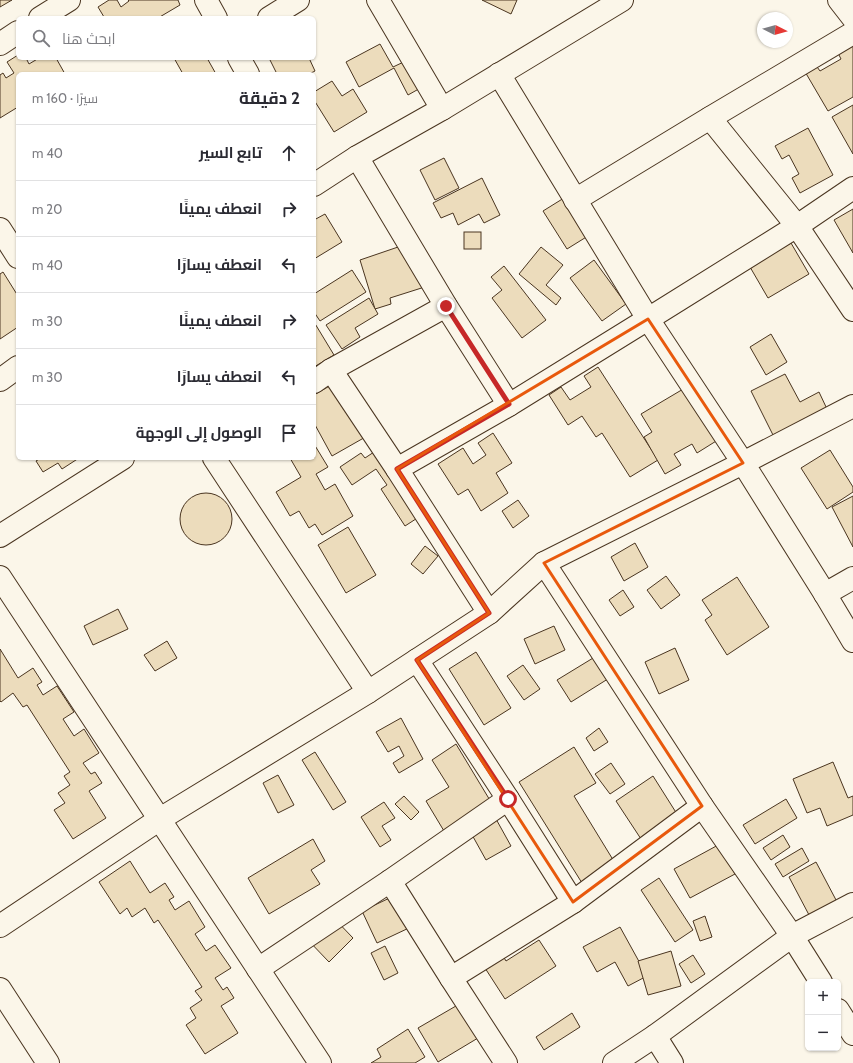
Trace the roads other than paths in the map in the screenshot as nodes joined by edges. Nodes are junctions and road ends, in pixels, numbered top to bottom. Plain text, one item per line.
1 (69, 0) edge
2 (206, 0) edge
3 (298, 0) edge
4 (378, 0) edge
5 (622, 0) edge
6 (839, 0) edge
7 (43, 16) edge
8 (215, 16) edge
9 (272, 16) edge
10 (853, 18) edge
11 (16, 33) edge
12 (853, 33) edge
13 (0, 44) edge
14 (240, 60) edge
15 (247, 72) edge
16 (499, 74) junction
17 (442, 109) junction
18 (710, 118) junction
19 (357, 157) junction
20 (316, 183) edge
21 (853, 188) edge
22 (575, 200) junction
23 (797, 226) junction
24 (0, 229) edge
25 (16, 254) edge
26 (446, 306) junction
27 (853, 310) edge
28 (648, 319) junction
29 (16, 368) edge
30 (322, 376) edge
31 (0, 380) edge
32 (509, 404) junction
33 (853, 406) edge
34 (120, 460) edge
35 (215, 460) edge
36 (743, 462) junction
37 (397, 469) junction
38 (0, 536) edge
39 (544, 563) junction
40 (0, 577) edge
41 (853, 578) edge
42 (825, 594) junction
43 (489, 613) junction
44 (853, 641) edge
45 (417, 660) junction
46 (368, 692) junction
47 (508, 799) junction
48 (702, 806) junction
49 (160, 819) junction
50 (390, 881) junction
51 (572, 902) junction
52 (853, 904) edge
53 (0, 926) edge
54 (792, 936) junction
55 (258, 969) junction
56 (451, 978) junction
57 (818, 979) edge
58 (0, 990) edge
59 (841, 1015) edge
60 (853, 1034) edge
61 (656, 1036) junction
62 (48, 1063) edge
63 (320, 1063) edge
64 (506, 1063) edge
65 (614, 1063) edge
66 (672, 1063) edge

1 - 7 street
2 - 8 street
3 - 9 street
4 - 17 street
5 - 16 street
6 - 10 street
11 - 13 street
12 - 18 street
14 - 15 street
16 - 17 street
16 - 22 street
17 - 19 street
18 - 22 street
18 - 23 street
19 - 20 street
19 - 26 street
21 - 23 street
22 - 28 street
23 - 27 street
23 - 28 street
24 - 25 street
26 - 30 street
26 - 32 street
28 - 32 street
28 - 36 street
29 - 31 street
30 - 37 street
32 - 37 street
33 - 36 street
34 - 38 street
35 - 46 street
36 - 39 street
36 - 42 street
37 - 43 street
39 - 43 street
39 - 48 street
40 - 49 street
41 - 42 street
42 - 44 street
43 - 45 street
45 - 46 street
45 - 47 street
46 - 49 street
47 - 50 street
47 - 51 street
48 - 51 street
48 - 54 street
49 - 53 street
49 - 55 street
50 - 55 street
50 - 56 street
51 - 56 street
52 - 54 street
54 - 57 street
54 - 61 street
55 - 63 street
56 - 64 street
58 - 62 street
59 - 60 street
61 - 65 street
61 - 66 street

